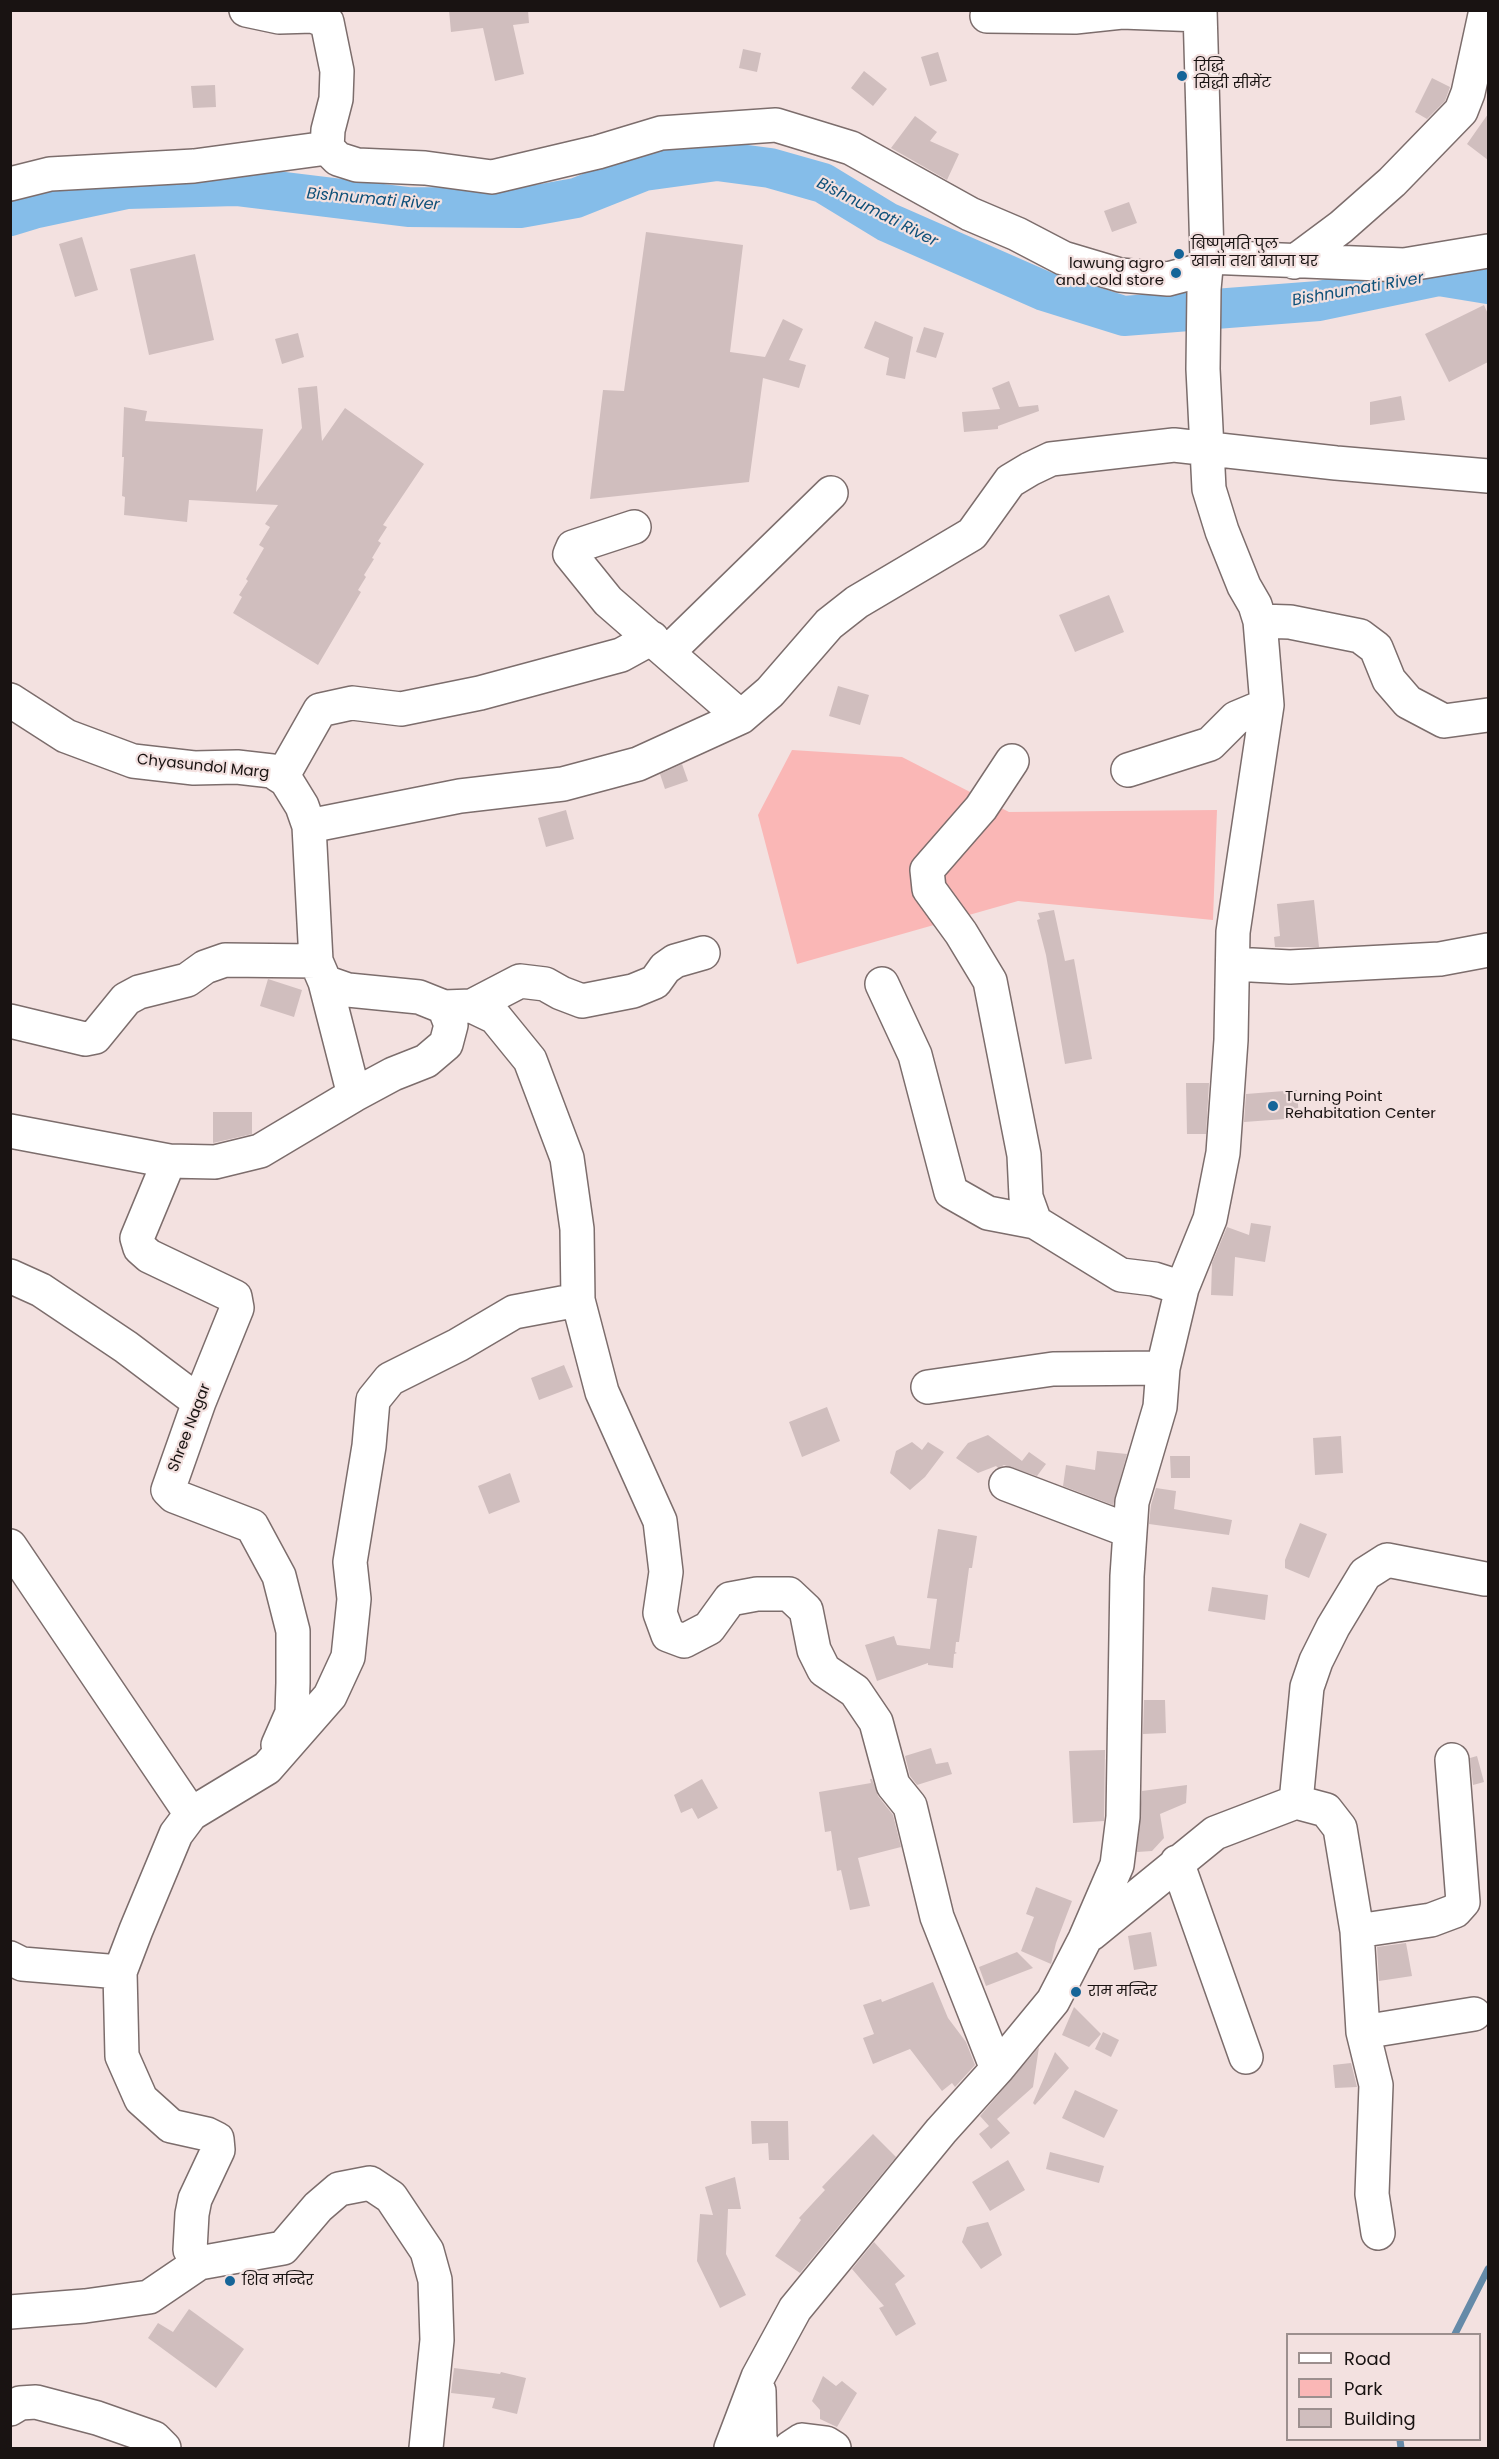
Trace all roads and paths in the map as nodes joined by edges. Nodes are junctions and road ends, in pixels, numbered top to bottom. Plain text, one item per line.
1 (246, 10) edge
2 (1486, 10) edge
3 (1200, 13) edge
4 (987, 16) dead end
5 (327, 148) junction
6 (10, 184) edge
7 (1488, 251) edge
8 (1294, 262) junction
9 (1206, 272) junction
10 (1206, 449) junction
11 (1488, 476) edge
12 (831, 493) dead end
13 (634, 527) dead end
14 (1260, 621) junction
15 (660, 645) junction
16 (11, 702) edge
17 (1267, 705) junction
18 (1488, 715) edge
19 (741, 717) junction
20 (1012, 761) dead end
21 (1128, 770) dead end
22 (282, 777) junction
23 (309, 826) junction
24 (1488, 950) edge
25 (703, 953) dead end
26 (1233, 964) junction
27 (321, 971) junction
28 (882, 984) dead end
29 (458, 1006) junction
30 (10, 1021) edge
31 (354, 1095) junction
32 (10, 1131) edge
33 (169, 1161) junction
34 (1035, 1222) junction
35 (10, 1276) edge
36 (1182, 1288) junction
37 (578, 1300) junction
38 (1163, 1368) junction
39 (928, 1387) dead end
40 (199, 1402) junction
41 (1006, 1484) dead end
42 (1130, 1531) junction
43 (10, 1546) edge
44 (1485, 1579) dead end
45 (1452, 1760) dead end
46 (267, 1768) junction
47 (1296, 1802) junction
48 (191, 1814) junction
49 (1177, 1862) junction
50 (1357, 1931) junction
51 (1085, 1939) junction
52 (10, 1958) edge
53 (120, 1972) junction
54 (1474, 2014) dead end
55 (1364, 2032) junction
56 (1246, 2057) dead end
57 (998, 2068) junction
58 (1378, 2233) dead end
59 (199, 2263) junction
60 (10, 2312) edge
61 (758, 2378) junction
62 (10, 2409) edge
63 (165, 2448) edge
64 (426, 2448) edge
65 (731, 2448) edge
66 (764, 2448) edge
67 (790, 2448) edge
68 (834, 2448) edge

1 - 5 street
2 - 8 street
3 - 4 street
3 - 9 street
5 - 6 street
5 - 9 street
7 - 8 street
8 - 9 street
9 - 10 street
10 - 11 street
10 - 14 street
10 - 19 street
12 - 15 street
13 - 15 street
14 - 17 street
14 - 18 street
15 - 19 street
15 - 22 street
16 - 22 street, Chyasundol Marg
17 - 21 street
17 - 26 street
19 - 23 street
20 - 34 street
22 - 23 street, Chyasundol Marg
23 - 27 street
24 - 26 street
25 - 29 street
26 - 36 street
27 - 29 street
27 - 30 street
27 - 31 street
28 - 34 street
29 - 31 street
29 - 37 street
31 - 33 street
32 - 33 street
33 - 40 street, Shree Nagar
34 - 36 street
35 - 40 street
36 - 38 street
37 - 46 street
37 - 57 street
38 - 39 street
38 - 42 street
40 - 46 street, Shree Nagar
41 - 42 street
42 - 51 street
43 - 48 street
44 - 47 street
45 - 50 street
46 - 48 street
47 - 49 street
47 - 50 street
48 - 53 street
49 - 51 street
49 - 56 street
50 - 55 street
51 - 57 street
52 - 53 street
53 - 59 street
54 - 55 street
55 - 58 street
57 - 61 street
59 - 60 street
59 - 64 street
61 - 65 street
61 - 66 street
62 - 63 street
67 - 68 street

